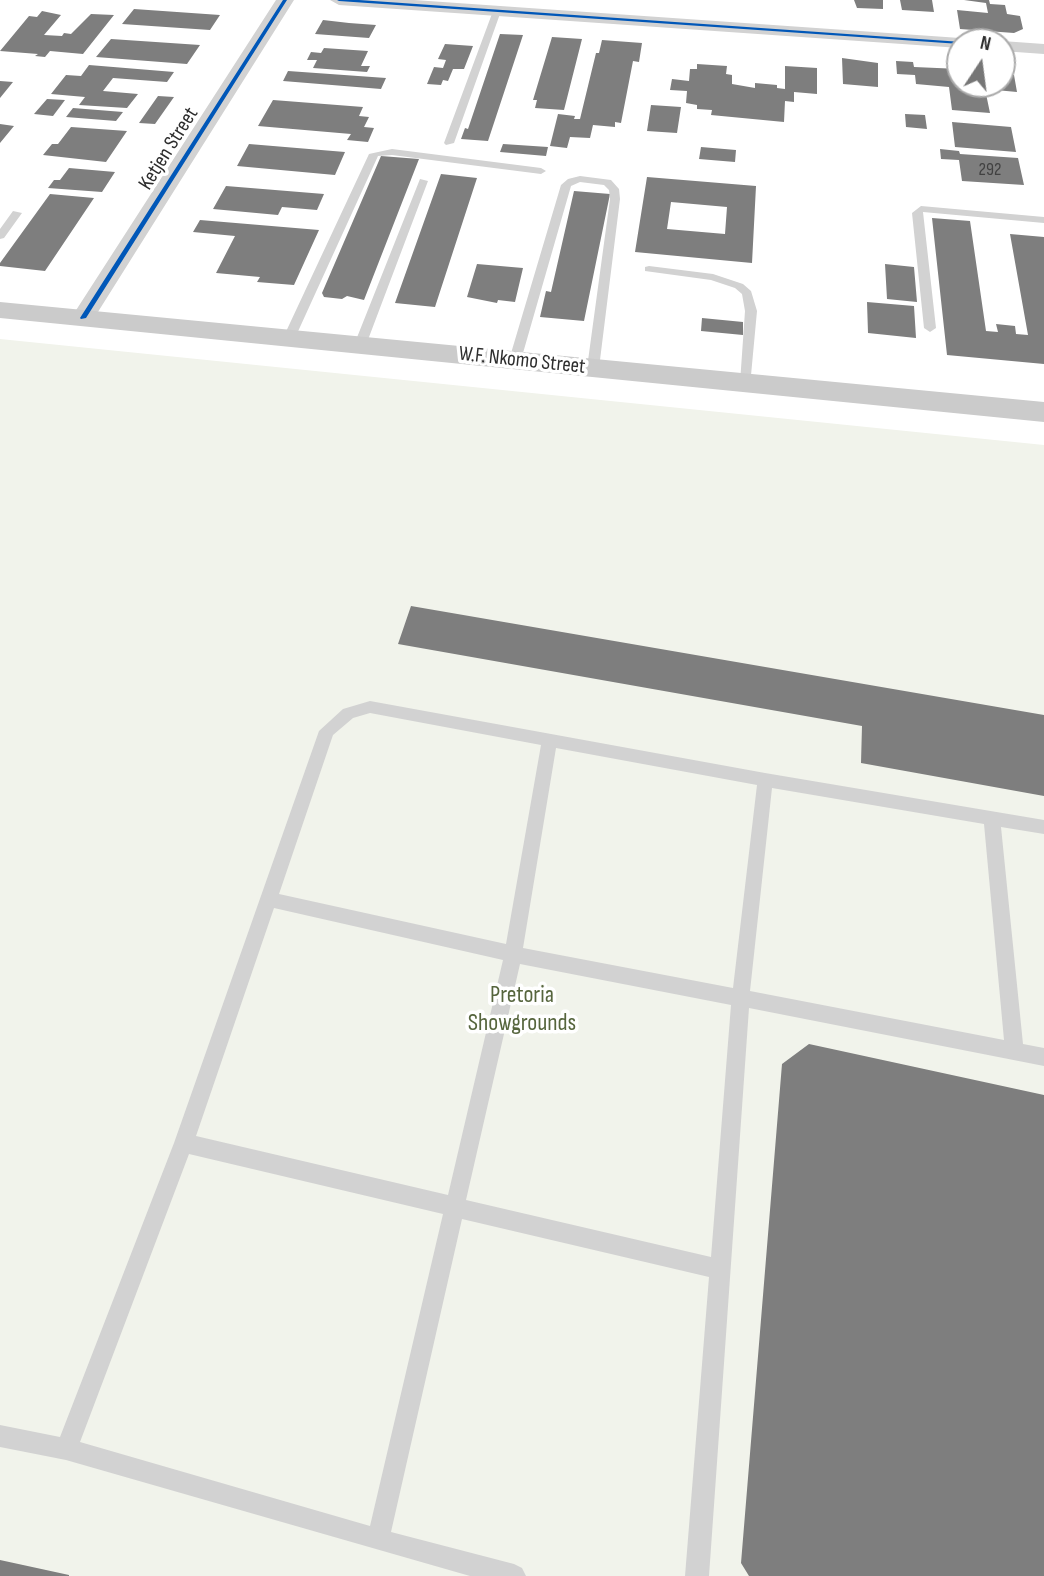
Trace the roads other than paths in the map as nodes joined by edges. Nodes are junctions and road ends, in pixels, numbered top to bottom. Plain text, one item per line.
1 (285, 0) edge
2 (339, 0) edge
3 (497, 11) junction
4 (946, 42) edge
5 (1016, 47) edge
6 (1044, 48) edge
7 (449, 143) dead end
8 (541, 171) dead end
9 (423, 181) dead end
10 (17, 213) dead end
11 (1044, 220) edge
12 (0, 236) edge
13 (649, 270) dead end
14 (0, 310) edge
15 (83, 318) junction
16 (930, 328) dead end
17 (289, 338) junction
18 (360, 345) junction
19 (515, 360) junction
20 (593, 368) junction
21 (746, 383) junction
22 (1044, 412) edge
23 (550, 740) junction
24 (765, 780) junction
25 (992, 820) junction
26 (1044, 827) edge
27 (267, 899) junction
28 (513, 954) junction
29 (741, 997) junction
30 (1014, 1050) junction
31 (1044, 1057) edge
32 (184, 1143) junction
33 (455, 1207) junction
34 (722, 1270) junction
35 (0, 1436) edge
36 (66, 1449) junction
37 (379, 1540) junction
38 (514, 1576) edge
39 (697, 1576) edge

1 - 15 street, Ketjen Street
2 - 3 street
3 - 4 street
3 - 7 lane
5 - 6 street
8 - 17 lane
9 - 18 lane
10 - 12 lane
11 - 16 lane
13 - 21 lane
14 - 15 main road, W.F. Nkomo Street
15 - 17 main road, W.F. Nkomo Street
17 - 18 main road, W.F. Nkomo Street
18 - 19 main road, W.F. Nkomo Street
19 - 20 main road, W.F. Nkomo Street
19 - 20 lane
20 - 21 main road, W.F. Nkomo Street
21 - 22 main road, W.F. Nkomo Street
23 - 24 lane
23 - 27 lane
23 - 28 lane
24 - 25 lane
24 - 29 lane
25 - 26 lane
25 - 30 lane
27 - 28 lane
27 - 32 lane
28 - 29 lane
28 - 33 lane
29 - 30 lane
29 - 34 lane
30 - 31 lane
32 - 33 lane
32 - 36 lane
33 - 34 lane
33 - 37 lane
34 - 39 lane
35 - 36 lane
36 - 37 lane
37 - 38 lane

